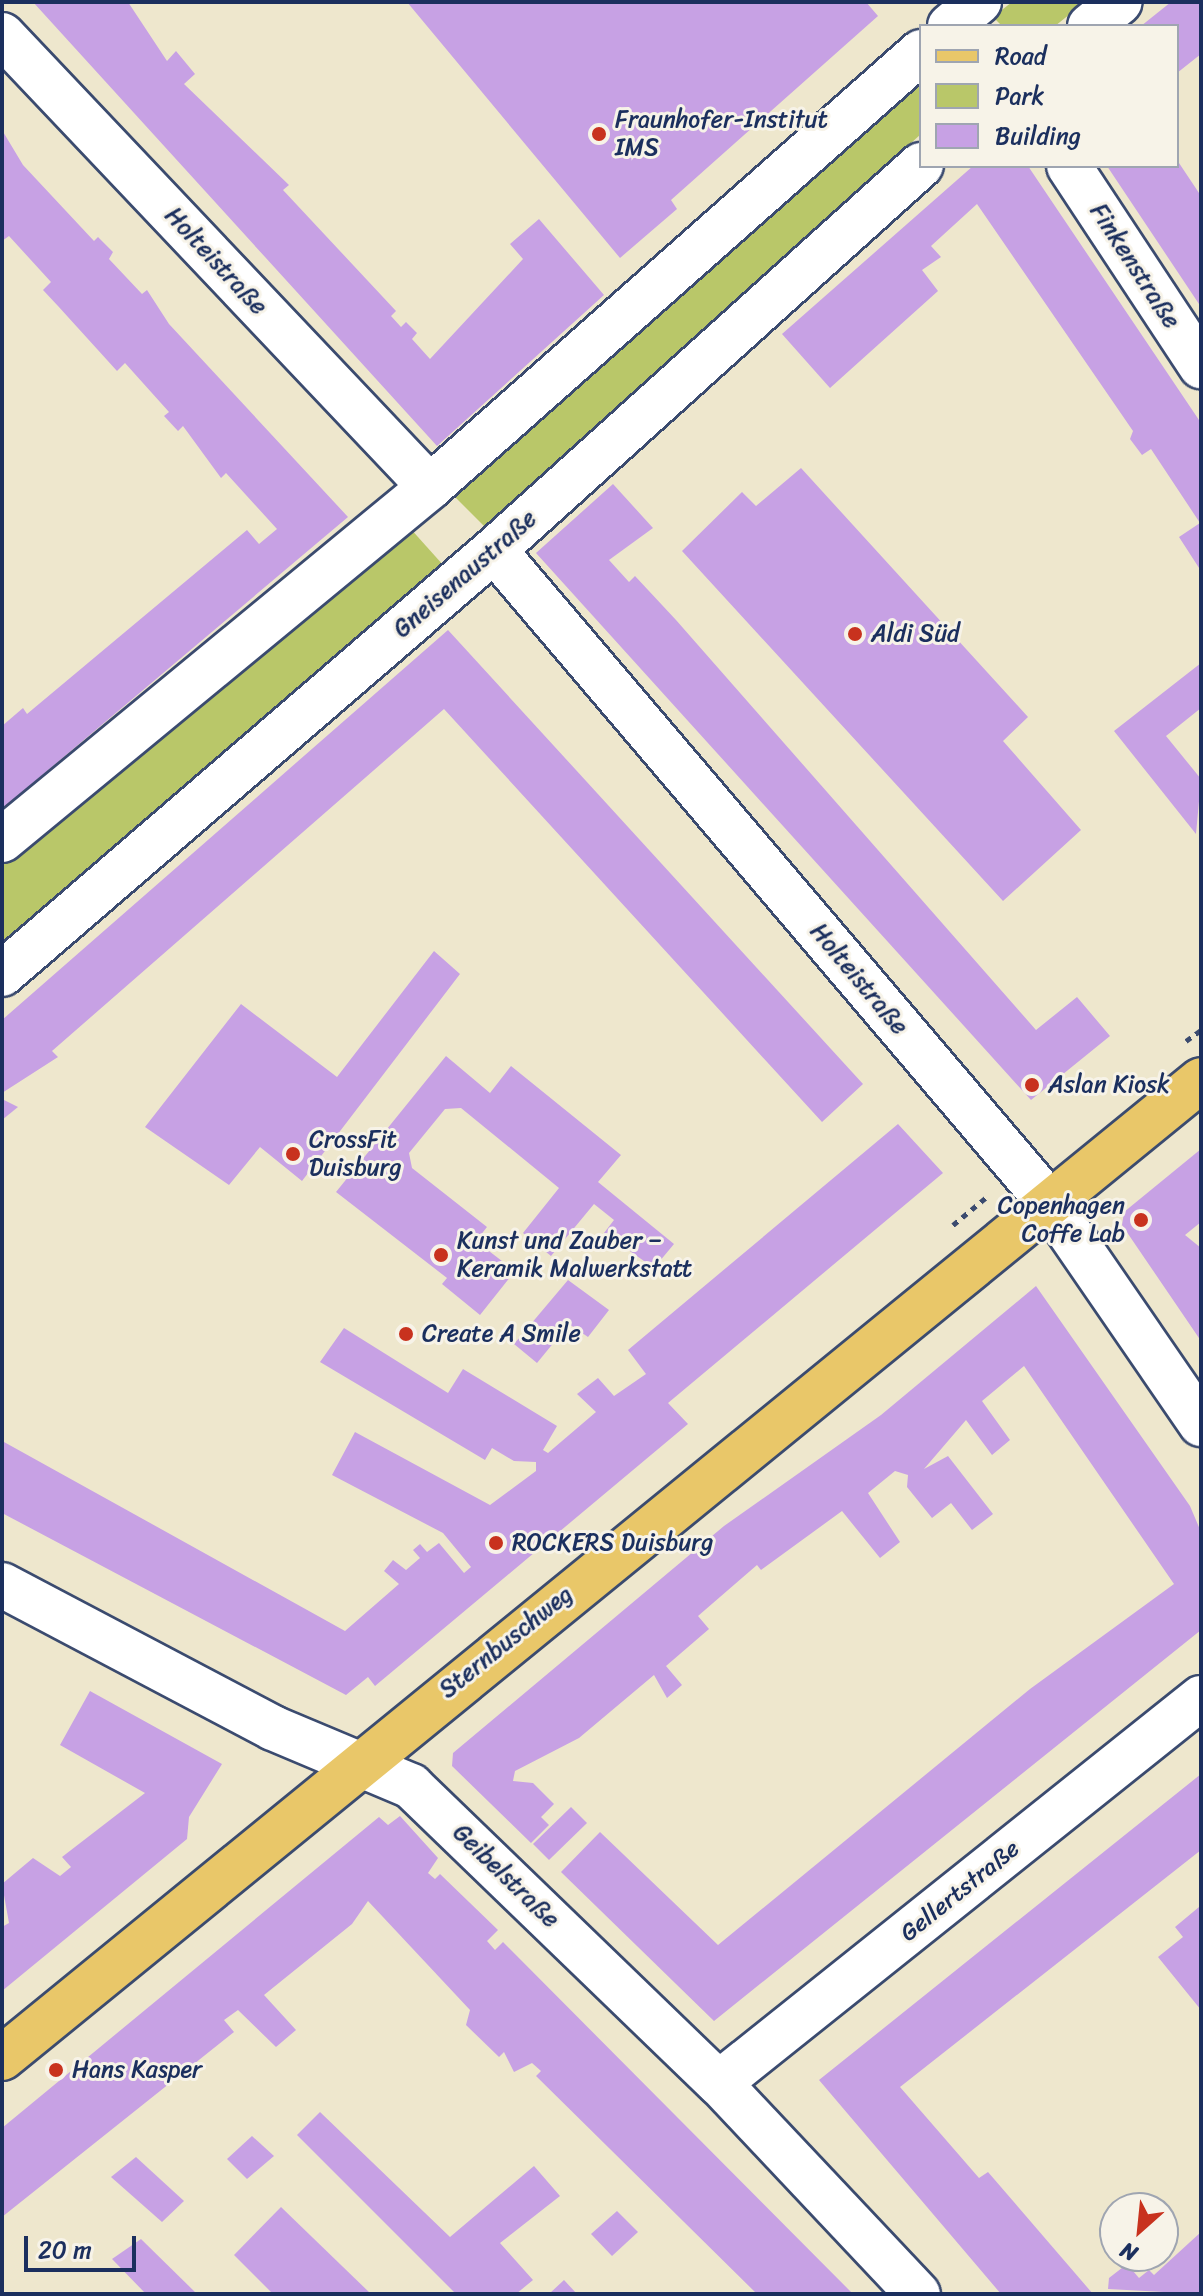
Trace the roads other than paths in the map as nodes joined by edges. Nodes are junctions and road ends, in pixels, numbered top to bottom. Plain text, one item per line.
1 (1120, 2) edge
2 (1092, 24) edge
3 (2, 35) edge
4 (919, 54) edge
5 (919, 167) edge
6 (1070, 168) edge
7 (1201, 366) edge
8 (430, 487) junction
9 (494, 550) junction
10 (2, 840) edge
11 (2, 974) edge
12 (1201, 1080) edge
13 (1047, 1200) junction
14 (1201, 1424) edge
15 (2, 1585) edge
16 (1201, 1698) edge
17 (364, 1761) junction
18 (2, 2058) edge
19 (719, 2083) junction
20 (918, 2294) edge

1 - 2 street
3 - 8 street, Holteistraße
4 - 8 street
5 - 9 street, Gneisenaustraße
6 - 7 street, Finkenstraße
8 - 10 street
9 - 11 street, Gneisenaustraße
9 - 13 street, Holteistraße
12 - 13 main road, Sternbuschweg
13 - 14 street, Holteistraße
13 - 17 main road, Sternbuschweg
15 - 17 street, Geibelstraße
16 - 19 street, Gellertstraße
17 - 18 main road, Sternbuschweg
17 - 19 street, Geibelstraße
19 - 20 street, Geibelstraße

